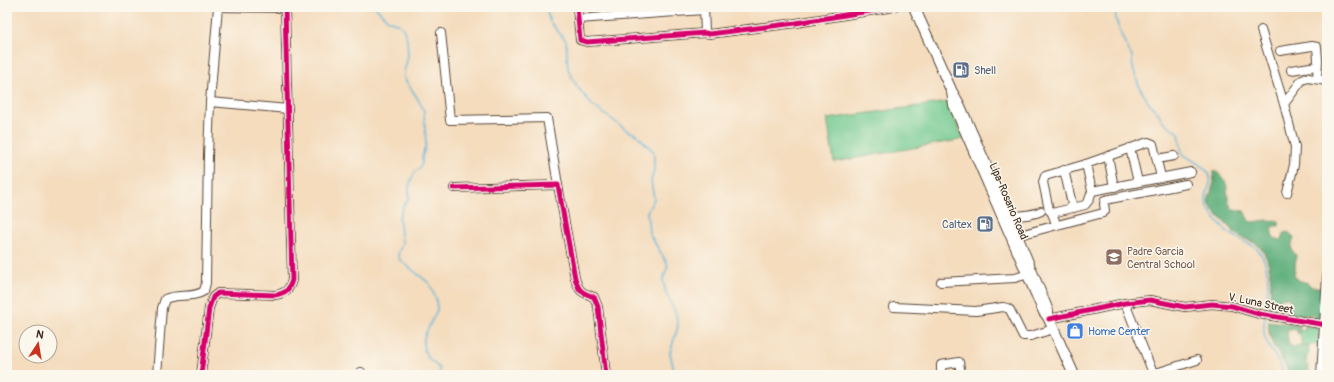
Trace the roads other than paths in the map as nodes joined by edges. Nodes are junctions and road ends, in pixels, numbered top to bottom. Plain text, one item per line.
1 (218, 7) edge
2 (221, 7) edge
3 (299, 7) edge
4 (577, 7) edge
5 (894, 7) edge
6 (914, 7) edge
7 (285, 8) edge
8 (704, 8) edge
9 (578, 19) junction
10 (1261, 30) dead end
11 (441, 33) dead end
12 (705, 33) junction
13 (1280, 51) dead end
14 (1317, 66) junction
15 (1291, 70) dead end
16 (1317, 79) junction
17 (1327, 81) edge
18 (210, 102) junction
19 (1284, 104) junction
20 (288, 109) junction
21 (1130, 148) junction
22 (1108, 156) junction
23 (1174, 156) dead end
24 (1158, 159) junction
25 (1086, 164) junction
26 (1064, 170) junction
27 (1191, 172) dead end
28 (1161, 177) junction
29 (1138, 182) junction
30 (1186, 184) dead end
31 (558, 185) junction
32 (1114, 186) junction
33 (454, 188) dead end
34 (1092, 191) junction
35 (1287, 193) dead end
36 (1073, 208) junction
37 (1049, 214) junction
38 (1006, 218) junction
39 (1014, 237) junction
40 (1029, 274) junction
41 (1327, 276) edge
42 (941, 282) dead end
43 (1125, 303) junction
44 (894, 307) dead end
45 (1050, 322) junction
46 (1326, 325) edge
47 (1197, 360) dead end
48 (1323, 374) edge
49 (157, 375) edge
50 (201, 375) edge
51 (606, 375) edge
52 (941, 375) edge
53 (961, 375) edge
54 (1074, 375) edge

1 - 18 street
2 - 7 street
3 - 7 street
4 - 9 street
5 - 12 street
6 - 38 main road, Lipa-Rosario Road
7 - 20 street
8 - 9 street
8 - 12 street
9 - 12 street
10 - 19 street
11 - 31 street
13 - 14 street
14 - 15 street
14 - 16 street
16 - 17 street
16 - 19 street
18 - 20 street
18 - 49 street
19 - 35 street
20 - 50 street
21 - 22 street
21 - 24 street
21 - 29 street
22 - 25 street
22 - 32 street
23 - 24 street
24 - 28 street
25 - 26 street
25 - 34 street
26 - 36 street
26 - 37 street
27 - 28 street
28 - 29 street
29 - 32 street
30 - 39 street
31 - 33 street
31 - 51 street
32 - 34 street
34 - 36 street
36 - 37 street
37 - 38 street
38 - 39 main road, Lipa-Rosario Road
39 - 40 main road, Lipa-Rosario Road
40 - 42 street
40 - 45 main road, Lipa-Rosario Road
41 - 46 street
43 - 45 street, V. Luna Street
43 - 46 street, V. Luna Street
43 - 47 street
44 - 45 street, V. Luna Street
45 - 54 main road, Lipa-Rosario Road
46 - 48 street
52 - 53 street

